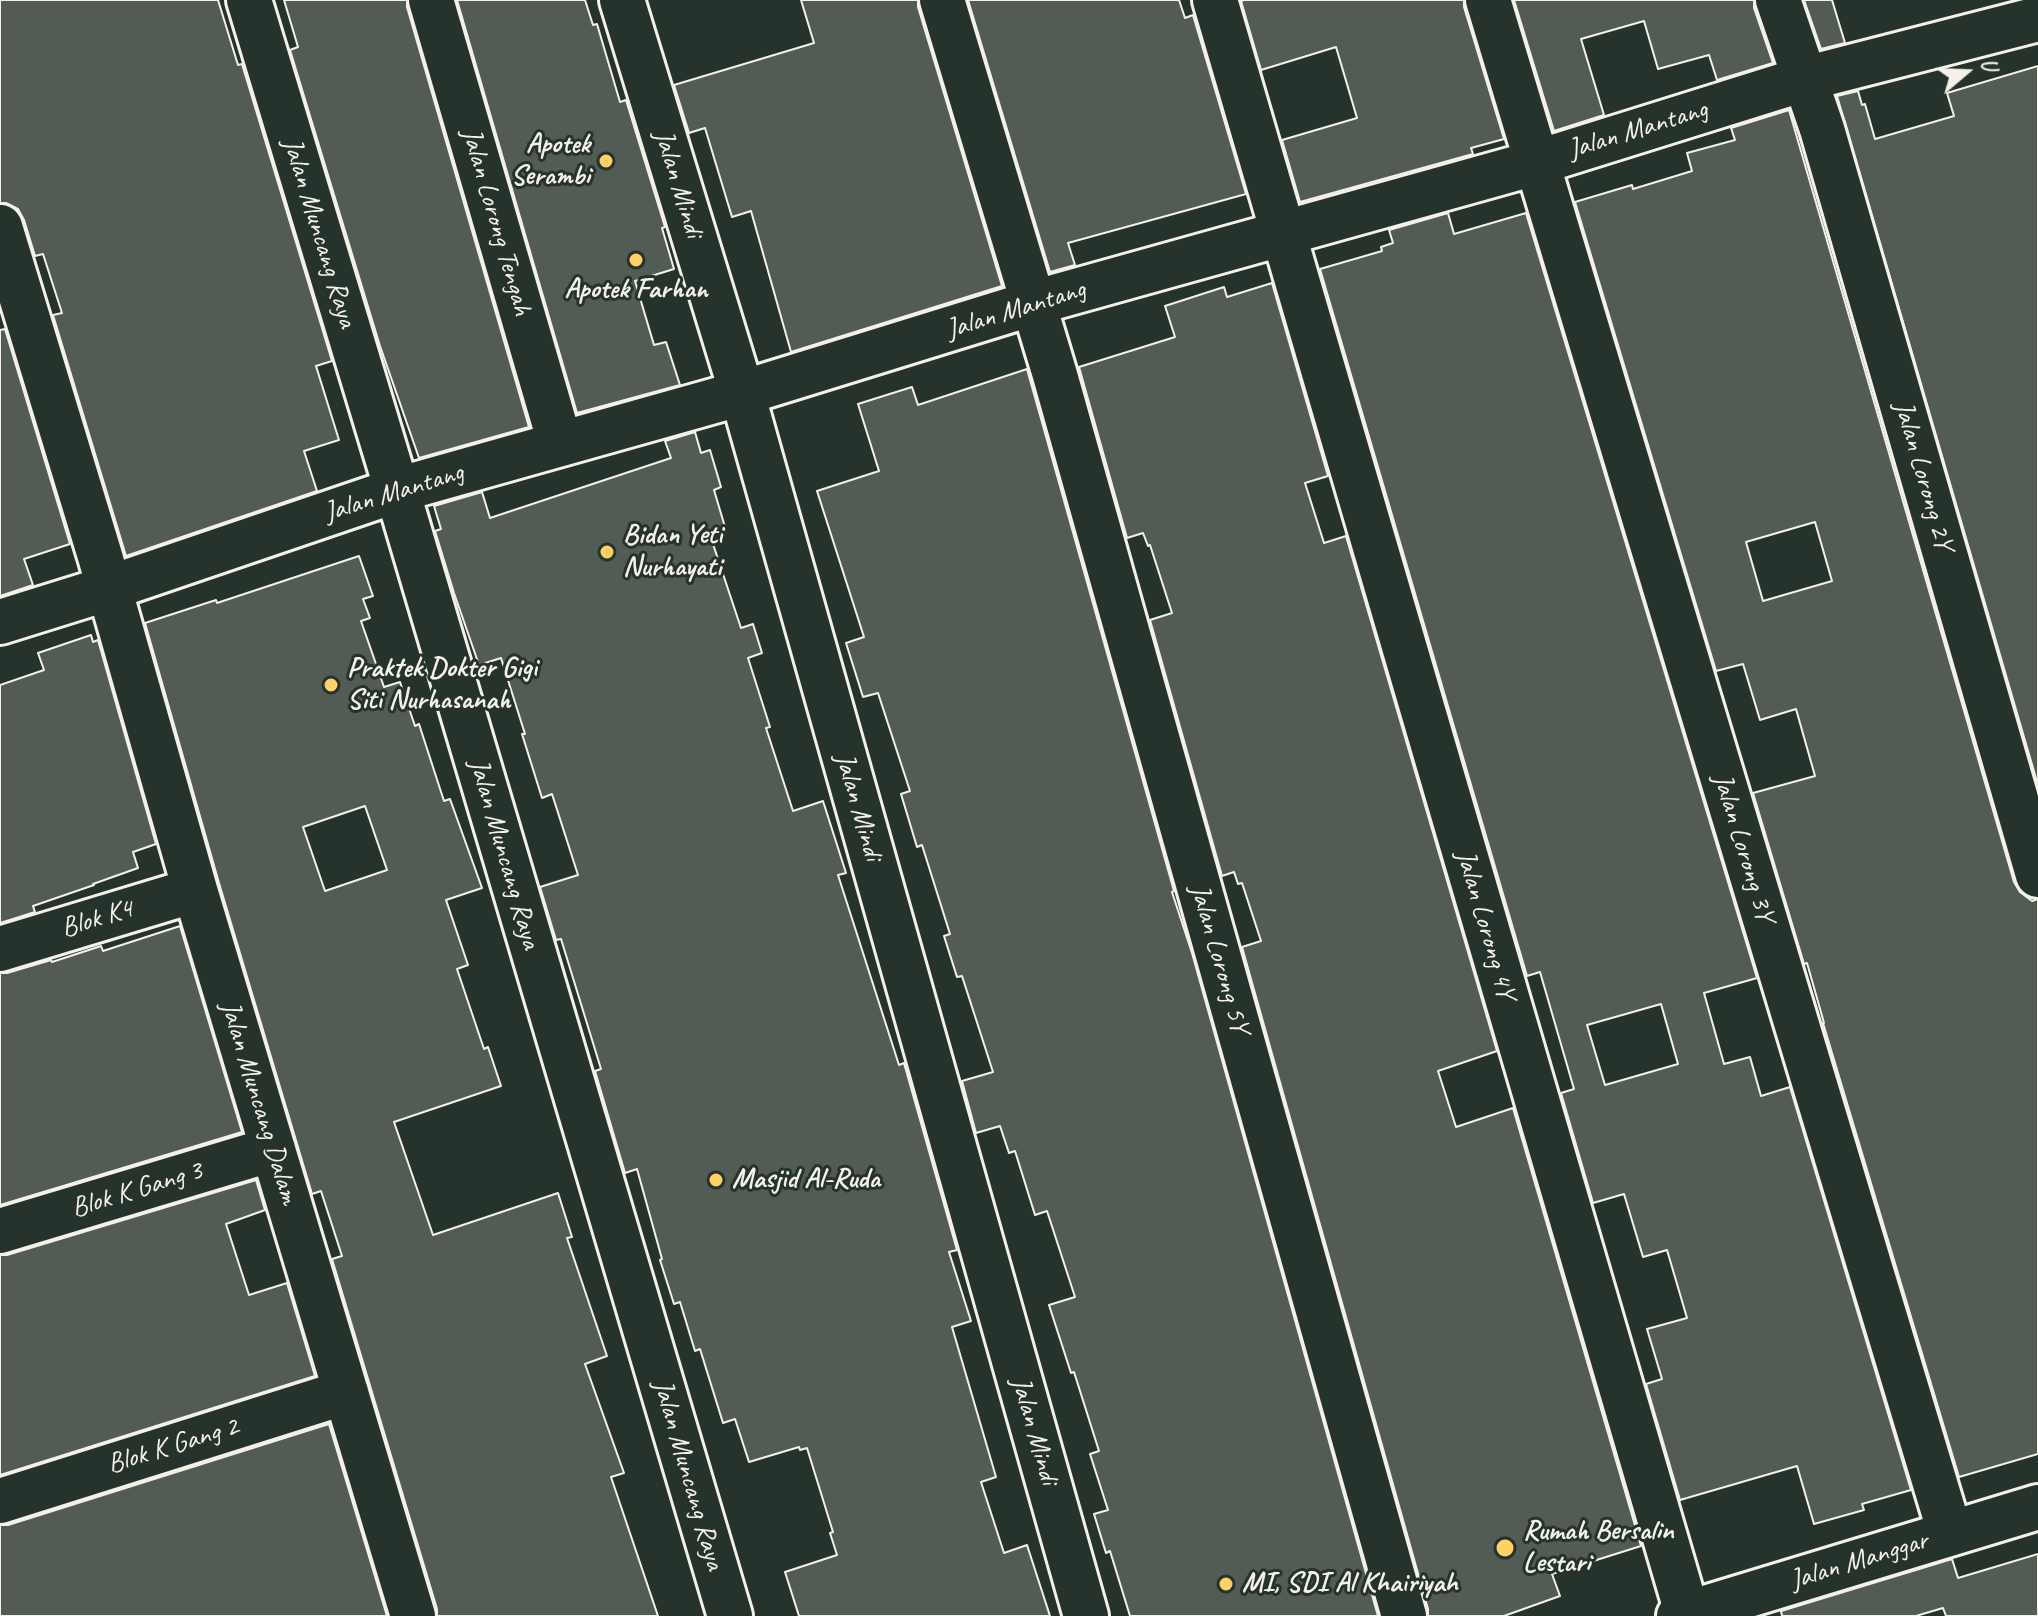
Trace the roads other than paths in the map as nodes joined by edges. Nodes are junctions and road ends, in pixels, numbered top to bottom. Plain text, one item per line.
1 (249, 0) edge
2 (431, 0) edge
3 (622, 0) edge
4 (942, 0) edge
5 (1215, 0) edge
6 (1488, 0) edge
7 (1778, 0) edge
8 (2038, 19) edge
9 (1804, 79) junction
10 (1535, 163) junction
11 (0, 227) edge
12 (1282, 234) junction
13 (1033, 303) junction
14 (742, 393) junction
15 (560, 443) junction
16 (397, 490) junction
17 (109, 588) junction
18 (0, 622) edge
19 (2038, 875) edge
20 (195, 890) junction
21 (0, 949) edge
22 (273, 1149) junction
23 (0, 1231) edge
24 (346, 1392) junction
25 (0, 1501) edge
26 (2038, 1507) edge
27 (1950, 1533) junction
28 (1685, 1615) edge
29 (413, 1616) edge
30 (730, 1616) edge
31 (1086, 1616) edge
32 (1404, 1616) edge

1 - 16 street, Jalan Muncang Raya
2 - 15 street, Jalan Lorong Tengah
3 - 14 street, Jalan Mindi
4 - 13 street, Jalan Lorong 5Y
5 - 12 street, Jalan Lorong 4Y
6 - 10 street, Jalan Lorong 3Y
7 - 9 street, Jalan Lorong 2Y
8 - 9 street, Jalan Mantang
9 - 10 street, Jalan Mantang
9 - 19 street, Jalan Lorong 2Y
10 - 12 street, Jalan Mantang
10 - 27 street, Jalan Lorong 3Y
11 - 17 street, Jalan Muncang Dalam
12 - 13 street, Jalan Mantang
12 - 28 street, Jalan Lorong 4Y
13 - 14 street, Jalan Mantang
13 - 32 street, Jalan Lorong 5Y
14 - 15 street, Jalan Mantang
14 - 31 street, Jalan Mindi
15 - 16 street, Jalan Mantang
16 - 17 street, Jalan Mantang
16 - 30 street, Jalan Muncang Raya
17 - 18 street, Jalan Mantang
17 - 20 street, Jalan Muncang Dalam
20 - 21 street, Blok K4
20 - 22 street, Jalan Muncang Dalam
22 - 23 street, Blok K Gang 3
22 - 24 street, Jalan Muncang Dalam
24 - 25 street, Blok K Gang 2
24 - 29 street, Jalan Muncang Dalam
26 - 27 street, Jalan Manggar
27 - 28 street, Jalan Manggar

